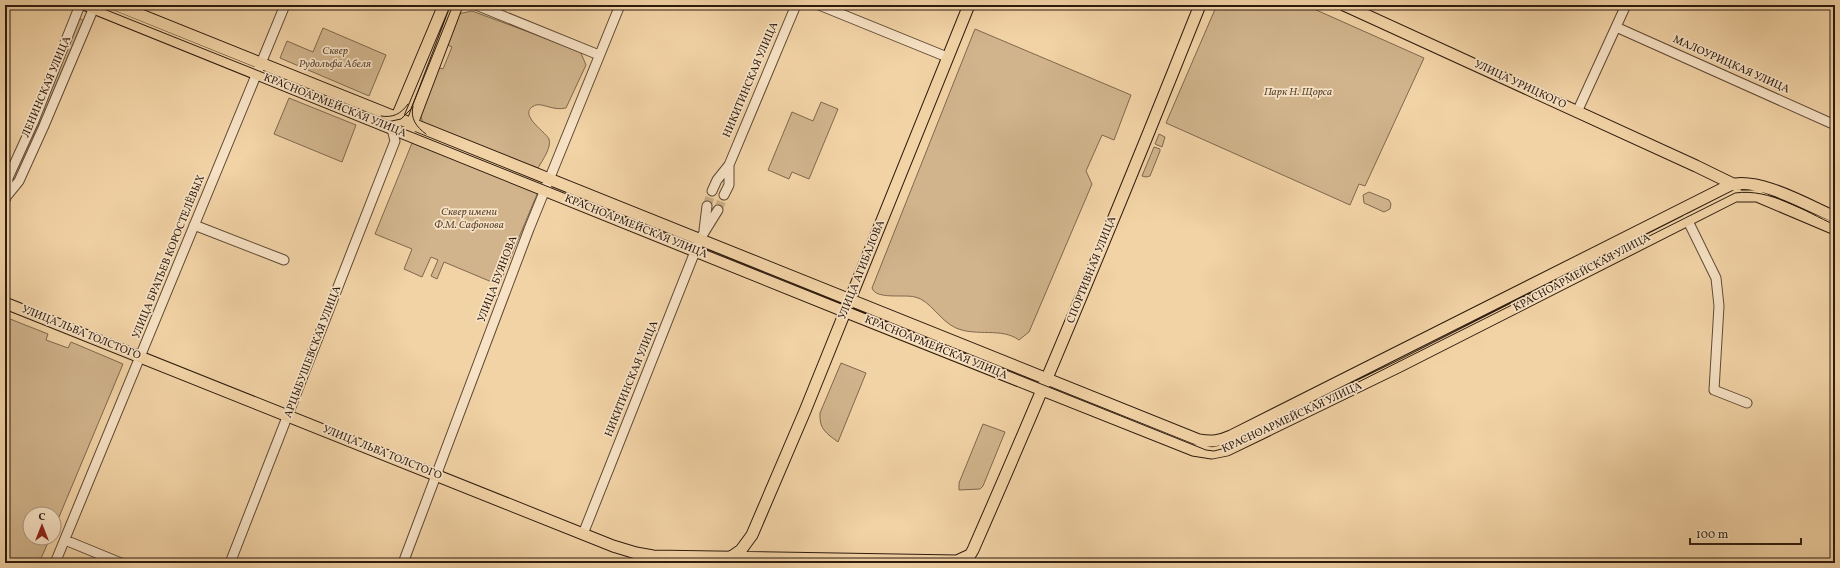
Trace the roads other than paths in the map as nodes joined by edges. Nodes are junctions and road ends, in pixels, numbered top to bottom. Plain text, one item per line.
1 (80, 5) edge
2 (116, 5) edge
3 (285, 5) edge
4 (444, 5) edge
5 (458, 5) edge
6 (476, 5) edge
7 (620, 5) edge
8 (796, 5) edge
9 (819, 5) edge
10 (969, 5) edge
11 (1200, 5) edge
12 (1344, 5) edge
13 (1626, 5) edge
14 (92, 6) edge
15 (1616, 27) junction
16 (599, 55) junction
17 (947, 57) junction
18 (262, 64) junction
19 (258, 74) junction
20 (1577, 112) junction
21 (397, 118) junction
22 (413, 124) junction
23 (1835, 125) edge
24 (392, 129) junction
25 (407, 135) junction
26 (395, 141) junction
27 (729, 165) junction
28 (1696, 166) junction
29 (549, 179) junction
30 (1756, 184) junction
31 (1732, 185) junction
32 (544, 191) junction
33 (712, 191) tunnel mouth
34 (724, 195) tunnel mouth
35 (1753, 196) junction
36 (6, 199) edge
37 (707, 206) tunnel mouth
38 (718, 210) tunnel mouth
39 (1835, 217) edge
40 (1687, 219) junction
41 (194, 225) junction
42 (1835, 229) edge
43 (702, 236) junction
44 (696, 252) junction
45 (284, 260) dead end
46 (850, 300) junction
47 (5, 303) edge
48 (845, 312) junction
49 (141, 357) junction
50 (1046, 378) junction
51 (1042, 390) junction
52 (1747, 403) dead end
53 (288, 416) junction
54 (436, 475) junction
55 (583, 534) junction
56 (752, 535) junction
57 (65, 540) junction
58 (731, 557) junction
59 (768, 559) junction
60 (55, 563) edge
61 (121, 563) edge
62 (230, 563) edge
63 (403, 563) edge

1 - 36 street, ЛЕНИНСКАЯ УЛИЦА
2 - 18 main road, КРАСНОАРМЕЙСКАЯ УЛИЦА
3 - 18 street, УЛИЦА БРАТЬЕВ КОРОСТЕЛЁВЫХ
4 - 21 main road
5 - 22 main road
6 - 16 street
7 - 16 street, УЛИЦА БУЯНОВА
8 - 27 street, НИКИТИНСКАЯ УЛИЦА
9 - 17 street
10 - 17 main road, УЛИЦА АГИБАЛОВА
11 - 50 main road, СПОРТИВНАЯ УЛИЦА
12 - 20 main road, УЛИЦА УРИЦКОГО
13 - 15 street
14 - 19 main road, КРАСНОАРМЕЙСКАЯ УЛИЦА
14 - 36 street, ЛЕНИНСКАЯ УЛИЦА
15 - 20 street
15 - 23 street, МАЛОУРИЦКАЯ УЛИЦА
16 - 29 street, УЛИЦА БУЯНОВА
17 - 46 main road, УЛИЦА АГИБАЛОВА
18 - 19 street, УЛИЦА БРАТЬЕВ КОРОСТЕЛЁВЫХ
18 - 21 main road, КРАСНОАРМЕЙСКАЯ УЛИЦА
19 - 24 main road, КРАСНОАРМЕЙСКАЯ УЛИЦА
19 - 41 street, УЛИЦА БРАТЬЕВ КОРОСТЕЛЁВЫХ
20 - 28 main road, УЛИЦА УРИЦКОГО
21 - 22 main road, КРАСНОАРМЕЙСКАЯ УЛИЦА
21 - 24 main road
22 - 25 main road
22 - 29 main road, КРАСНОАРМЕЙСКАЯ УЛИЦА
24 - 25 main road, КРАСНОАРМЕЙСКАЯ УЛИЦА
24 - 26 street
25 - 26 street
25 - 32 main road, КРАСНОАРМЕЙСКАЯ УЛИЦА
26 - 53 street, АРЦЫБУШЕВСКАЯ УЛИЦА
27 - 33 street, НИКИТИНСКАЯ УЛИЦА
27 - 34 street, НИКИТИНСКАЯ УЛИЦА
28 - 30 main road
28 - 31 main road
29 - 32 street, УЛИЦА БУЯНОВА
29 - 43 main road, КРАСНОАРМЕЙСКАЯ УЛИЦА
30 - 31 main road
30 - 39 main road
31 - 35 main road
31 - 50 main road, КРАСНОАРМЕЙСКАЯ УЛИЦА
32 - 44 main road, КРАСНОАРМЕЙСКАЯ УЛИЦА
32 - 54 street, УЛИЦА БУЯНОВА
35 - 40 main road, КРАСНОАРМЕЙСКАЯ УЛИЦА
35 - 42 main road
37 - 43 street, НИКИТИНСКАЯ УЛИЦА
38 - 43 street, НИКИТИНСКАЯ УЛИЦА
40 - 51 main road, КРАСНОАРМЕЙСКАЯ УЛИЦА
40 - 52 street
41 - 45 street
41 - 49 street, УЛИЦА БРАТЬЕВ КОРОСТЕЛЁВЫХ
43 - 44 street, НИКИТИНСКАЯ УЛИЦА
43 - 46 main road, КРАСНОАРМЕЙСКАЯ УЛИЦА
44 - 48 main road, КРАСНОАРМЕЙСКАЯ УЛИЦА
44 - 55 street, НИКИТИНСКАЯ УЛИЦА
46 - 48 main road, УЛИЦА АГИБАЛОВА
46 - 50 main road, КРАСНОАРМЕЙСКАЯ УЛИЦА
47 - 49 main road, УЛИЦА ЛЬВА ТОЛСТОГО
48 - 51 main road, КРАСНОАРМЕЙСКАЯ УЛИЦА
48 - 56 main road, УЛИЦА АГИБАЛОВА
49 - 53 main road, УЛИЦА ЛЬВА ТОЛСТОГО
49 - 57 street, УЛИЦА БРАТЬЕВ КОРОСТЕЛЁВЫХ
50 - 51 main road, СПОРТИВНАЯ УЛИЦА
51 - 59 main road, СПОРТИВНАЯ УЛИЦА
53 - 54 main road, УЛИЦА ЛЬВА ТОЛСТОГО
53 - 62 street, АРЦЫБУШЕВСКАЯ УЛИЦА
54 - 55 main road, УЛИЦА ЛЬВА ТОЛСТОГО
54 - 63 street, УЛИЦА БУЯНОВА
55 - 58 main road, УЛИЦА ЛЬВА ТОЛСТОГО
56 - 58 main road, УЛИЦА АГИБАЛОВА
56 - 59 main road
57 - 60 street, УЛИЦА БРАТЬЕВ КОРОСТЕЛЁВЫХ
57 - 61 street
58 - 59 main road, УЛИЦА ЛЬВА ТОЛСТОГО

